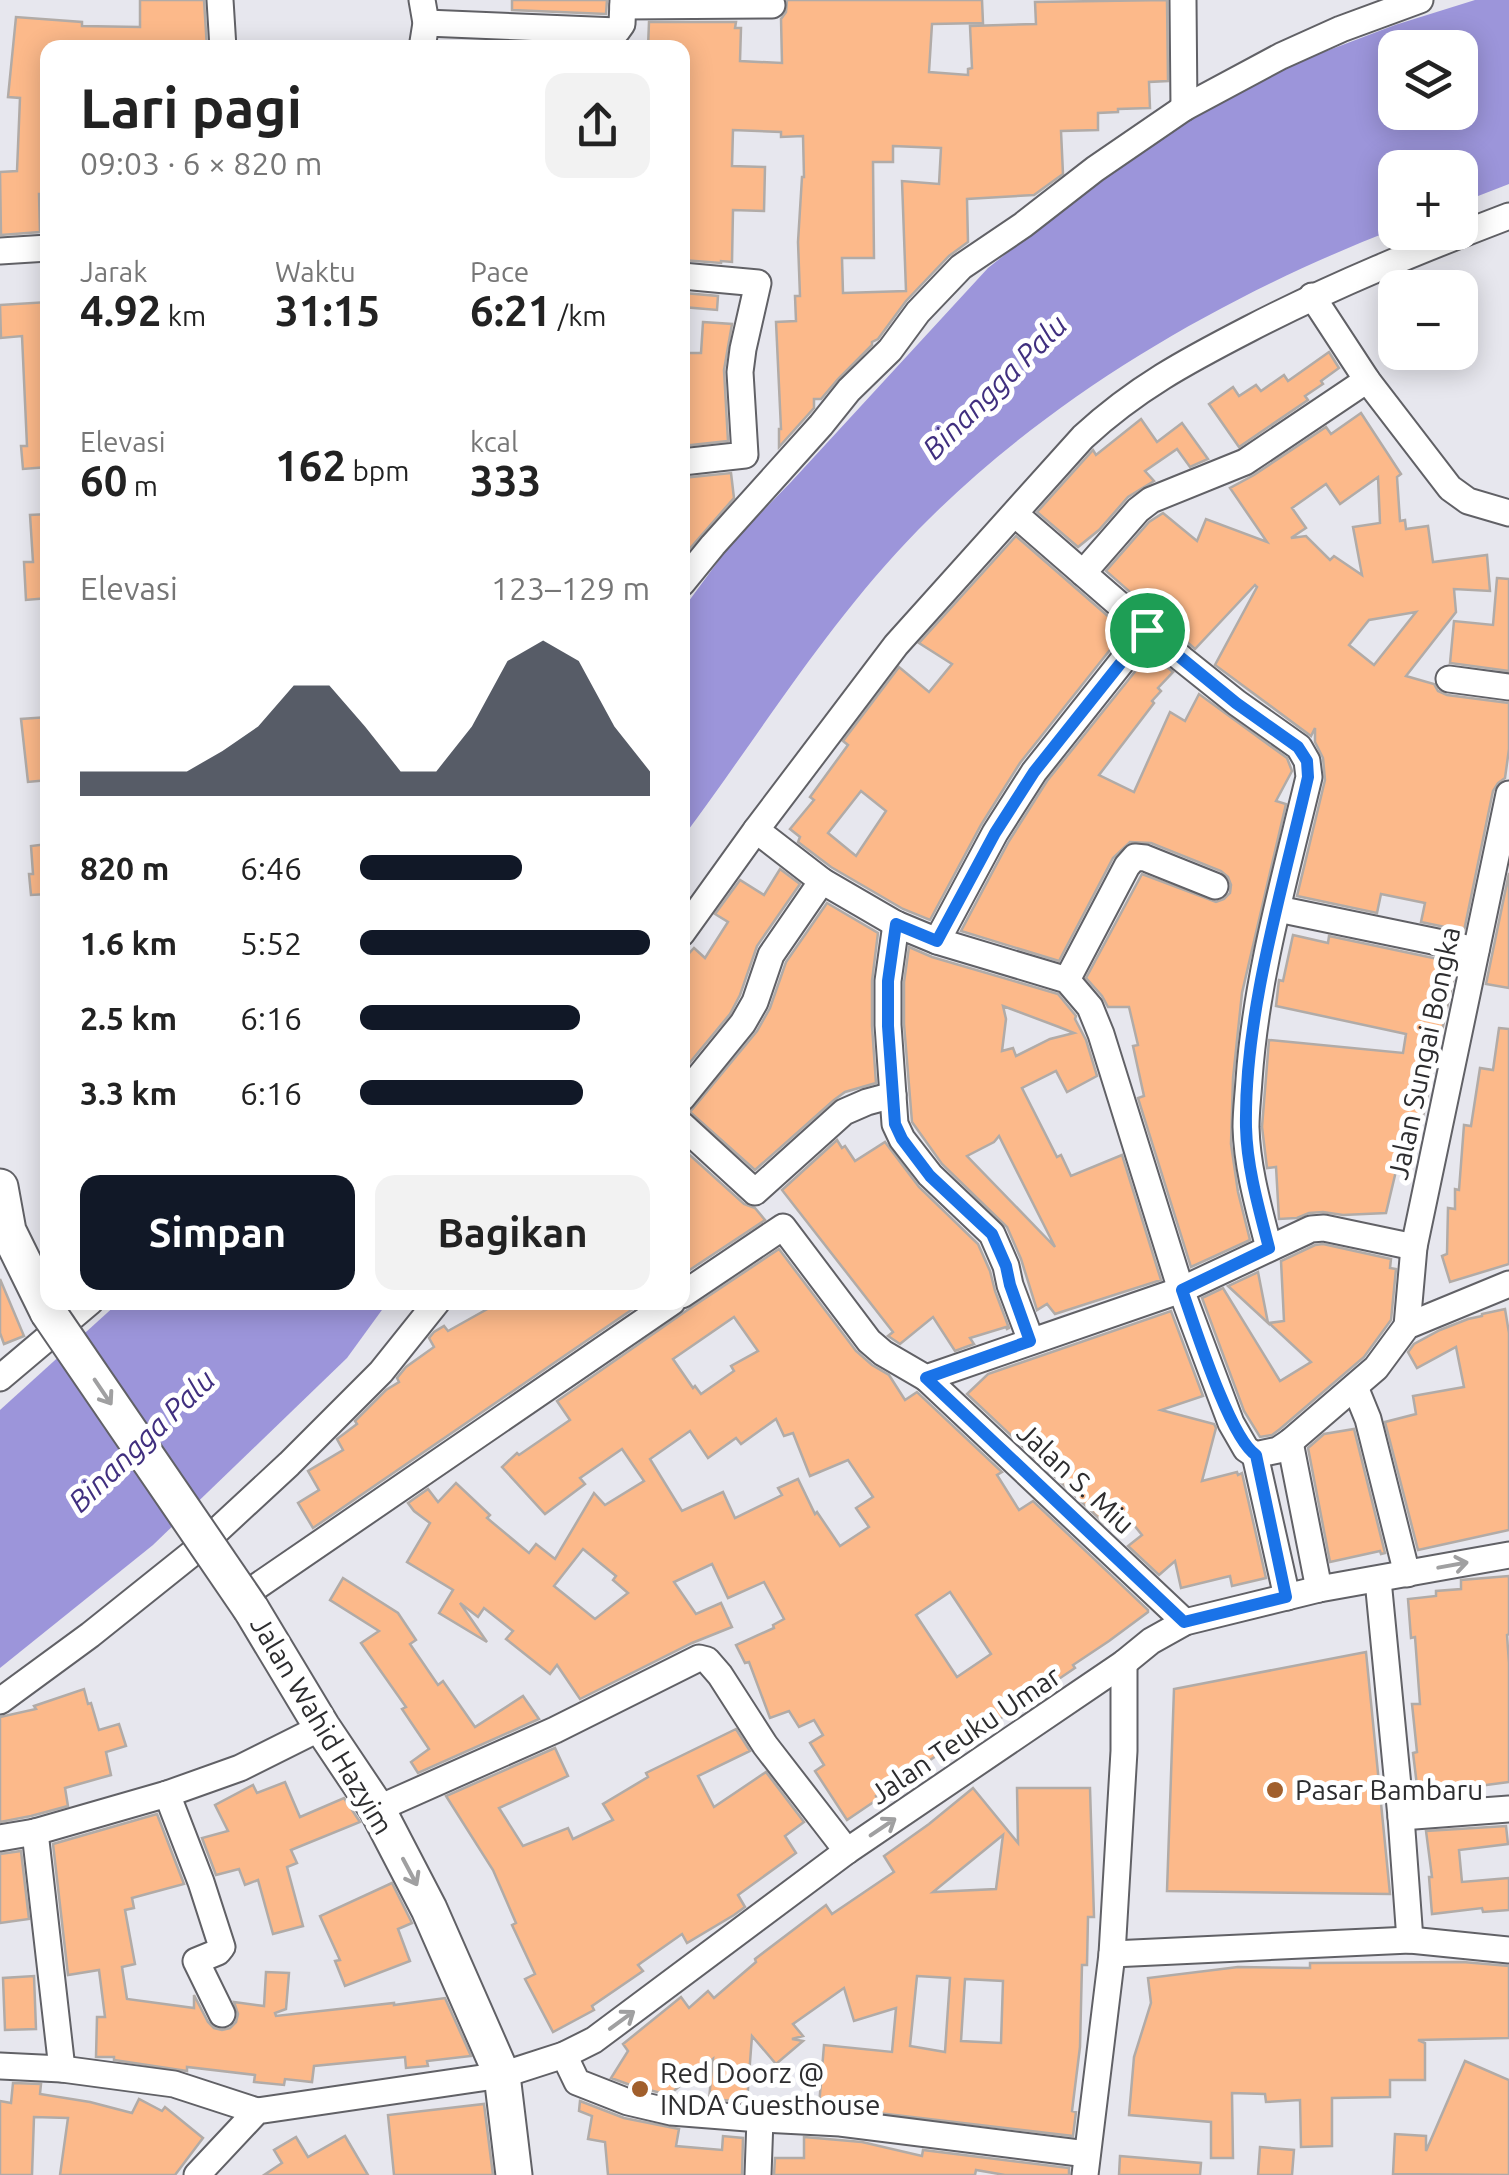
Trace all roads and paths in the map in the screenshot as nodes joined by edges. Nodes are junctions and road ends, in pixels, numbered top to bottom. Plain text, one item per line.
1 (220, 0) edge
2 (1183, 0) edge
3 (1420, 0) edge
4 (623, 3) edge
5 (772, 5) dead end
6 (423, 24) edge
7 (222, 40) edge
8 (1184, 108) junction
9 (1509, 216) edge
10 (40, 248) edge
11 (0, 251) edge
12 (690, 277) edge
13 (1312, 296) junction
14 (1367, 380) junction
15 (745, 454) junction
16 (690, 461) edge
17 (752, 504) junction
18 (1509, 513) edge
19 (1015, 514) junction
20 (1083, 573) junction
21 (690, 574) edge
22 (1147, 630) junction
23 (1449, 679) dead end
24 (1509, 687) edge
25 (1509, 794) edge
26 (756, 830) junction
27 (822, 881) junction
28 (1215, 886) dead end
29 (1278, 909) junction
30 (690, 921) edge
31 (896, 924) junction
32 (937, 941) junction
33 (1476, 950) junction
34 (1067, 980) junction
35 (690, 1088) edge
36 (894, 1096) junction
37 (690, 1132) edge
38 (0, 1187) edge
39 (755, 1192) junction
40 (783, 1227) junction
41 (4, 1233) edge
42 (1414, 1247) junction
43 (1269, 1248) junction
44 (1509, 1284) edge
45 (690, 1290) edge
46 (1182, 1290) junction
47 (40, 1298) edge
48 (47, 1310) edge
49 (81, 1310) edge
50 (433, 1310) edge
51 (661, 1310) edge
52 (1408, 1326) junction
53 (1030, 1341) junction
54 (0, 1378) edge
55 (926, 1378) junction
56 (1355, 1387) junction
57 (1290, 1442) junction
58 (1256, 1455) junction
59 (1509, 1555) edge
60 (1407, 1574) junction
61 (1378, 1580) junction
62 (1318, 1589) junction
63 (1286, 1597) junction
64 (247, 1603) junction
65 (1184, 1622) junction
66 (1124, 1662) junction
67 (0, 1701) edge
68 (322, 1727) junction
69 (166, 1794) junction
70 (377, 1809) junction
71 (1509, 1809) edge
72 (1401, 1818) junction
73 (35, 1832) junction
74 (0, 1838) edge
75 (847, 1851) junction
76 (1410, 1940) junction
77 (1509, 1950) edge
78 (1112, 1954) junction
79 (222, 2014) dead end
80 (564, 2054) junction
81 (0, 2066) edge
82 (62, 2069) junction
83 (502, 2075) junction
84 (257, 2111) junction
85 (760, 2120) junction
86 (1086, 2164) edge
87 (198, 2175) edge
88 (514, 2175) edge
89 (758, 2175) edge

1 - 7 street
2 - 8 street
3 - 8 street
4 - 5 street
4 - 6 street
8 - 17 street
9 - 13 street
10 - 11 street
12 - 15 street
13 - 14 street
13 - 19 street
14 - 18 street
14 - 20 street
15 - 16 street
15 - 17 street
17 - 21 street
19 - 20 street
19 - 26 street
20 - 22 street
22 - 29 street
22 - 32 street
23 - 24 street
25 - 33 street, Jalan Sungai Bongka
26 - 27 street
26 - 30 street
27 - 31 street
27 - 35 street
28 - 34 street
29 - 33 street
29 - 43 street
31 - 32 street
31 - 36 street
32 - 34 street
33 - 42 street, Jalan Sungai Bongka
34 - 46 street
36 - 39 street
36 - 53 street
37 - 39 street, Jalan S. Miu
38 - 41 street, Jalan Wahid Hazyim
39 - 40 street, Jalan S. Miu
40 - 45 street
40 - 55 street, Jalan S. Miu
41 -> 47 street, Jalan Wahid Hazyim, bridge
42 - 43 street
42 - 52 street, Jalan Sungai Bongka
43 - 46 street
44 - 52 street
46 - 53 street
46 - 58 street
48 -> 64 street, Jalan Wahid Hazyim, bridge
49 - 54 street
50 - 67 street
51 - 64 street
52 - 56 street
53 - 55 street
55 - 65 street, Jalan S. Miu
56 - 57 street
56 - 60 street
57 - 58 street
57 - 62 street
58 - 63 street
60 -> 59 street, Jalan Teuku Umar
60 - 61 street, Jalan Teuku Umar
61 - 62 street, Jalan Teuku Umar
61 - 72 street
62 - 63 street, Jalan Teuku Umar
63 - 65 street, Jalan Teuku Umar
64 - 68 street, Jalan Wahid Hazyim
65 - 66 street, Jalan Teuku Umar
75 -> 66 street, Jalan Teuku Umar
66 - 78 street
68 - 69 street
68 - 70 street, Jalan Wahid Hazyim
69 - 73 street
69 - 79 street
70 - 75 street
70 -> 83 street, Jalan Wahid Hazyim
71 - 72 street
72 - 76 street
73 - 74 street
73 - 82 street
80 -> 75 street, Jalan Teuku Umar
76 - 77 street
76 - 78 street
78 - 86 street
80 - 83 street, Jalan Teuku Umar
80 - 85 street
81 - 82 street
82 - 84 street
83 - 84 street, Jalan Teuku Umar
83 - 88 street, Jalan Wahid Hazyim
84 - 87 street
85 - 86 street
85 - 89 street

